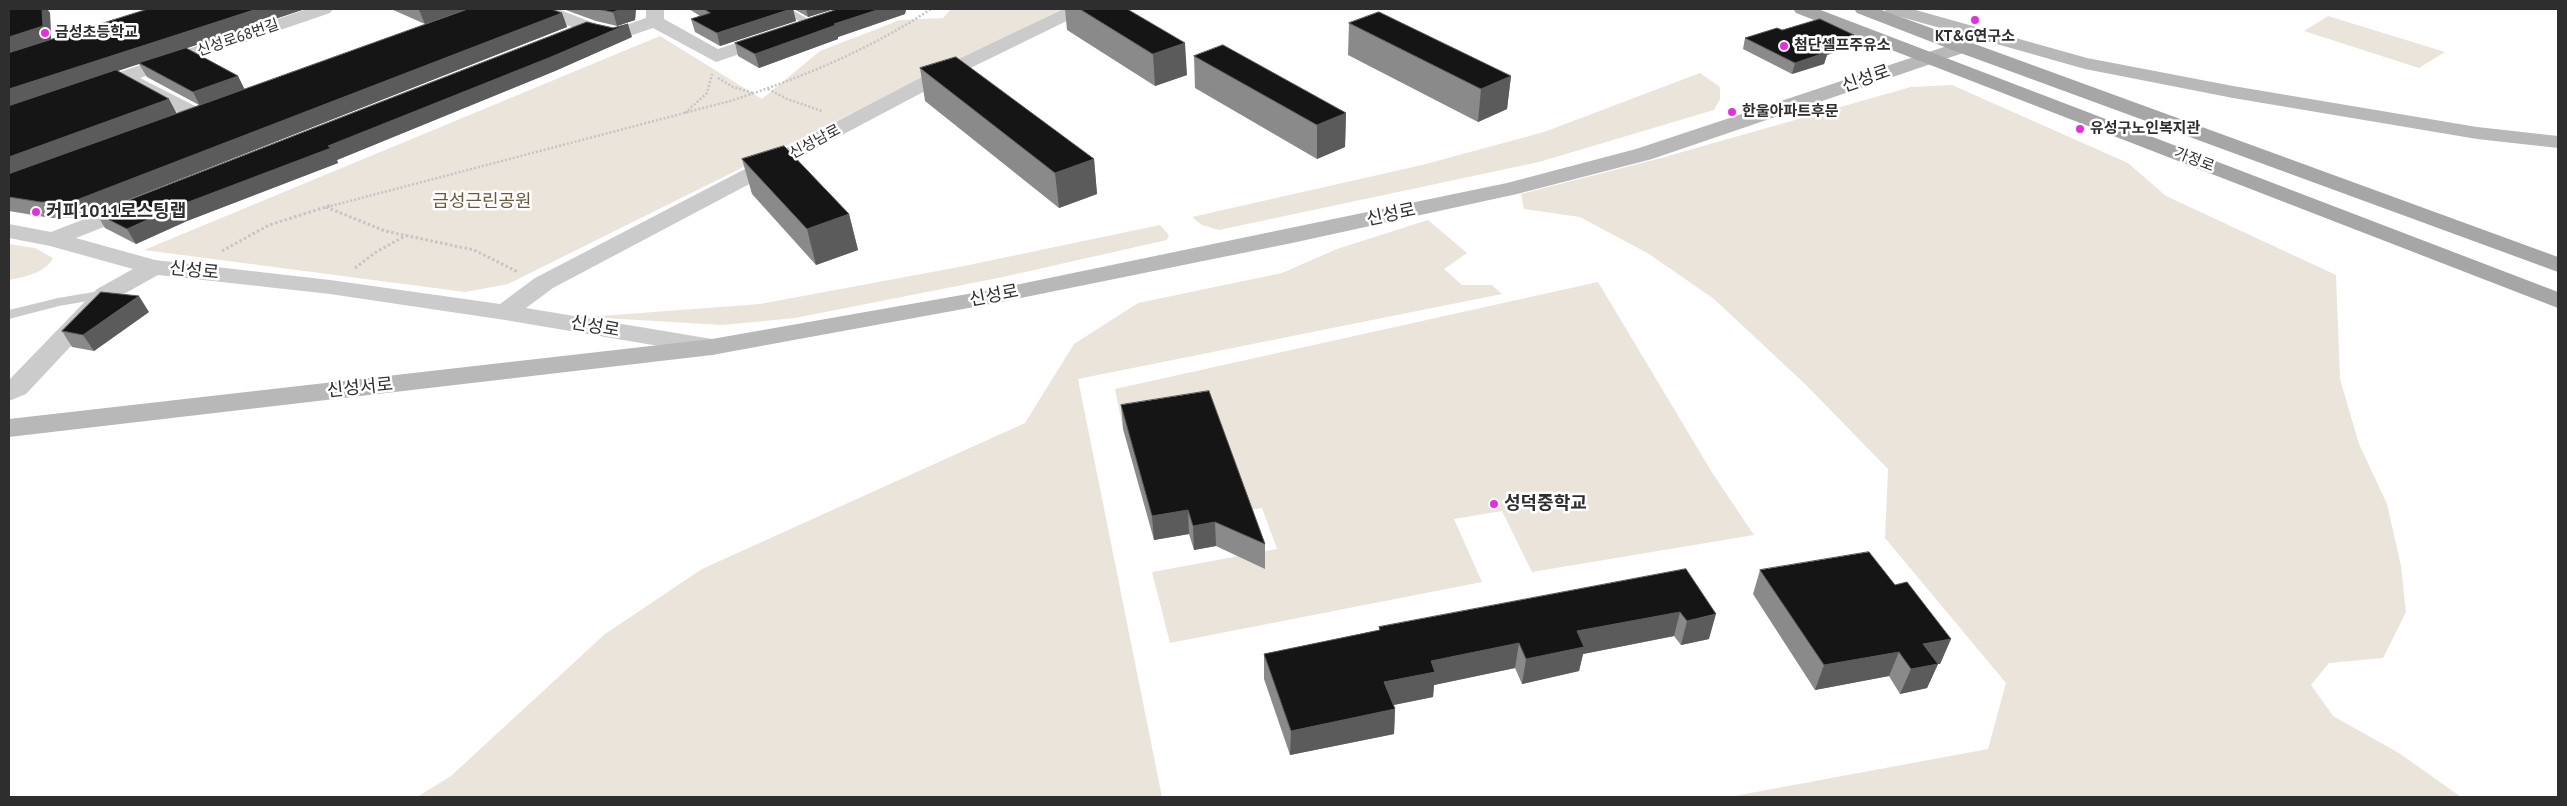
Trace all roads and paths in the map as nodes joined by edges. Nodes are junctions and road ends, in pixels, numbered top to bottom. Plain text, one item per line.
1 (324, 9) edge
2 (542, 9) edge
3 (784, 9) edge
4 (930, 9) edge
5 (1077, 9) edge
6 (1802, 9) edge
7 (1863, 9) edge
8 (1893, 9) edge
9 (655, 15) edge
10 (829, 18) edge
11 (811, 24) junction
12 (589, 27) junction
13 (561, 38) edge
14 (1962, 47) junction
15 (1931, 58) junction
16 (125, 76) junction
17 (768, 89) junction
18 (71, 94) edge
19 (754, 94) junction
20 (683, 114) junction
21 (855, 120) junction
22 (171, 125) edge
23 (2558, 142) edge
24 (155, 199) edge
25 (326, 207) junction
26 (9, 232) edge
27 (407, 235) junction
28 (53, 239) junction
29 (2558, 265) edge
30 (154, 267) junction
31 (192, 271) junction
32 (544, 283) junction
33 (330, 287) junction
34 (106, 294) junction
35 (2558, 301) edge
36 (505, 312) junction
37 (9, 315) edge
38 (712, 347) junction
39 (9, 392) edge
40 (9, 428) edge

1 - 16 street, 신성로68번길
2 - 12 street
3 - 11 lane
4 - 17 path
5 - 21 street, 신성남로
6 - 15 main road, 가정로
7 - 14 main road, 가정로
8 - 23 street
9 - 11 street
9 - 12 street
10 - 11 street
12 - 13 street
14 - 15 street, 신성로
14 - 29 main road, 가정로
15 - 35 main road, 가정로
15 - 38 street, 신성로
16 - 18 street, 신성로68번길
16 - 22 street
17 - 19 path
17 - 21 path
19 - 20 path
19 - 20 path
20 - 25 path
21 - 32 street, 신성남로
24 - 28 street
25 - 27 path
25 - 31 path
26 - 28 street, 신성로
27 - 32 path
27 - 33 path
28 - 30 street, 신성로
30 - 31 street, 신성로
30 - 34 street
31 - 33 street, 신성로
32 - 36 street, 신성남로
33 - 36 street, 신성로
34 - 37 lane
34 - 39 street
36 - 38 street, 신성로
38 - 40 street, 신성서로

